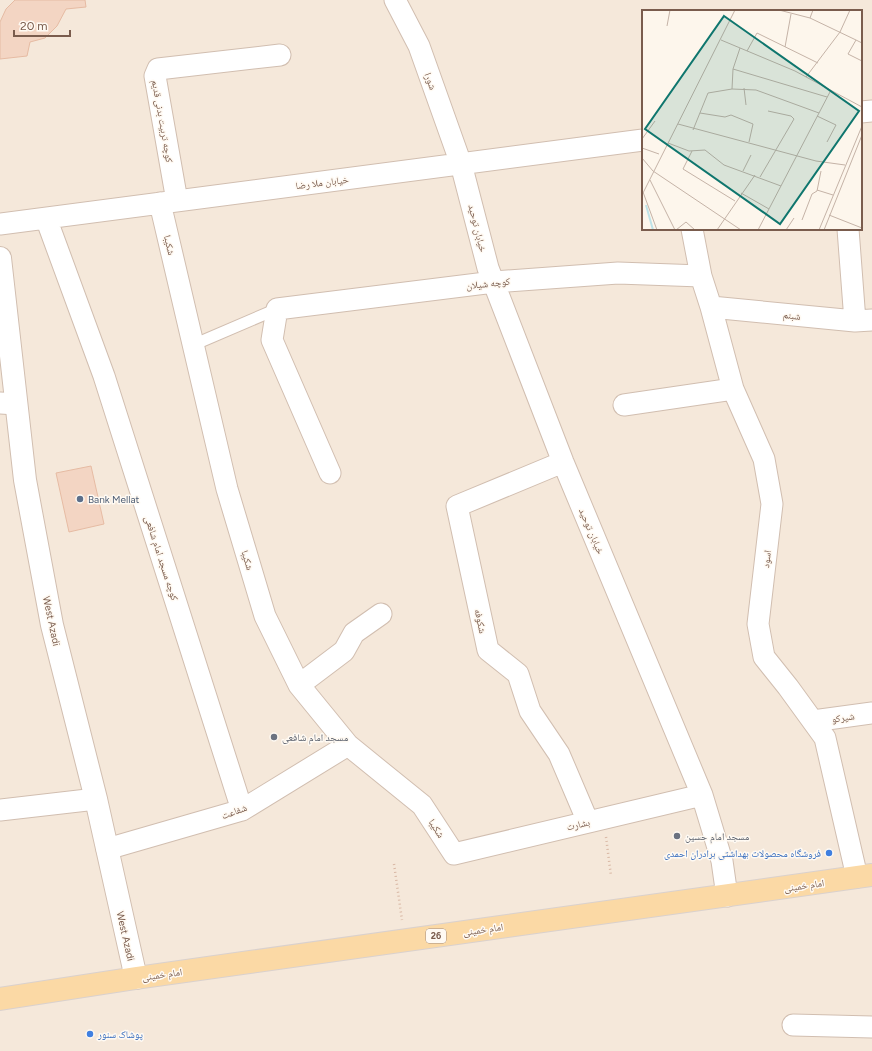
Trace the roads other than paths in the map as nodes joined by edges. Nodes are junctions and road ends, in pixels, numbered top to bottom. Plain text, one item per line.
1 (395, 0) edge
2 (280, 55) dead end
3 (872, 111) edge
4 (862, 112) edge
5 (642, 140) edge
6 (462, 164) junction
7 (168, 202) junction
8 (46, 218) junction
9 (0, 224) edge
10 (692, 230) edge
11 (848, 230) edge
12 (0, 258) edge
13 (701, 276) junction
14 (494, 282) junction
15 (711, 307) junction
16 (277, 309) junction
17 (863, 320) edge
18 (193, 345) junction
19 (733, 389) junction
20 (8, 404) edge
21 (624, 405) dead end
22 (563, 462) junction
23 (330, 473) dead end
24 (381, 614) dead end
25 (300, 685) junction
26 (872, 713) edge
27 (814, 722) junction
28 (348, 745) junction
29 (702, 795) junction
30 (96, 799) junction
31 (0, 810) edge
32 (242, 810) junction
33 (596, 820) junction
34 (107, 849) junction
35 (454, 854) joint
36 (864, 876) edge
37 (727, 896) junction
38 (136, 978) junction
39 (0, 999) edge
40 (793, 1025) dead end
41 (872, 1027) edge

1 - 6 street, شورا
2 - 7 street, کوچه تربیت بدنی قدیم
3 - 4 street
5 - 6 street, خیابان ملا رضا
6 - 7 street, خیابان ملا رضا
6 - 14 street, خیابان توحید
7 - 8 street, خیابان ملا رضا
7 - 18 street, شکیبا
8 - 9 street, خیابان ملا رضا
8 - 32 street, کوچه مسجد امام شافعی
10 - 13 street, اسود
11 - 17 street
12 - 20 street, West Azadi
13 - 14 street, کوچه شیلان
13 - 15 street, اسود
14 - 16 street, کوچه شیلان
14 - 22 street, خیابان توحید
15 - 17 street, شبنم
15 - 19 street, اسود
16 - 18 lane, کوچه شیلان
16 - 23 street
18 - 25 street, شکیبا
19 - 21 street
19 - 27 street, اسود
20 - 30 street, West Azadi
22 - 29 street, خیابان توحید
22 - 33 street, شکوفه
24 - 25 street
25 - 28 street, شکیبا
26 - 27 street, شیرکو
27 - 36 street, اسود
28 - 32 street, شفاعت
28 - 35 street, شکیبا
29 - 33 street, بشارت
29 - 37 street, خیابان توحید
30 - 31 street
30 - 34 street, West Azadi
32 - 34 street, شفاعت
33 - 35 street, بشارت
34 - 38 street, West Azadi
36 - 37 main road, امام خمینی / 26
37 - 38 main road, امام خمینی / 26
38 - 39 main road, امام خمینی / 26
40 - 41 street

